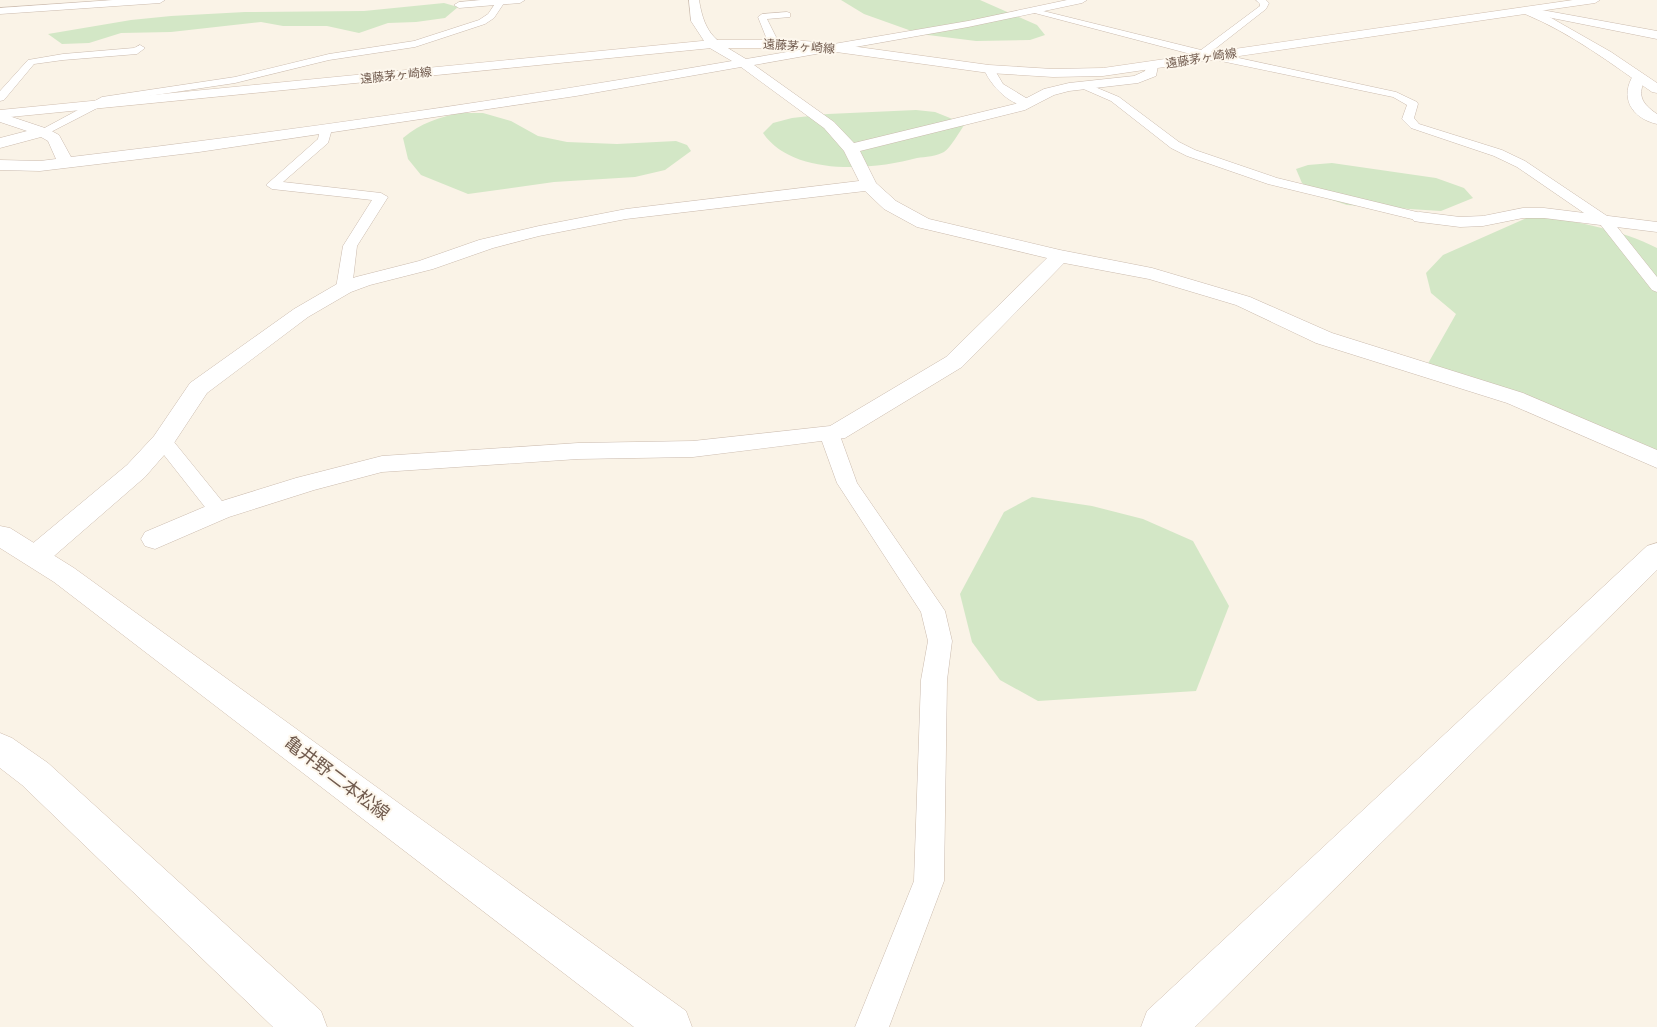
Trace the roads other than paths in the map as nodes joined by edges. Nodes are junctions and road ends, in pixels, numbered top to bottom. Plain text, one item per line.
1 (160, 0) edge
2 (520, 0) edge
3 (694, 0) edge
4 (1082, 0) edge
5 (1260, 0) edge
6 (1594, 0) edge
7 (1494, 2) dead end
8 (500, 3) junction
9 (459, 5) dead end
10 (1034, 5) edge
11 (0, 11) edge
12 (1530, 11) junction
13 (787, 15) dead end
14 (1657, 35) edge
15 (770, 43) junction
16 (712, 44) junction
17 (829, 47) junction
18 (140, 48) dead end
19 (1208, 55) junction
20 (742, 62) junction
21 (1152, 66) junction
22 (989, 69) junction
23 (1639, 77) junction
24 (1084, 85) junction
25 (1657, 89) edge
26 (0, 98) edge
27 (1027, 103) junction
28 (95, 104) junction
29 (0, 115) edge
30 (1657, 120) edge
31 (326, 129) junction
32 (43, 132) junction
33 (0, 143) edge
34 (851, 148) junction
35 (66, 163) junction
36 (0, 166) edge
37 (870, 185) junction
38 (1420, 217) joint
39 (1605, 221) junction
40 (1657, 227) edge
41 (1060, 256) junction
42 (1657, 287) edge
43 (344, 288) junction
44 (829, 433) junction
45 (164, 441) junction
46 (1657, 460) edge
47 (220, 511) junction
48 (0, 535) edge
49 (155, 539) dead end
50 (1657, 553) edge
51 (36, 556) junction
52 (0, 748) edge
53 (305, 1027) edge
54 (670, 1027) edge
55 (872, 1027) edge
56 (1163, 1027) edge

1 - 11 street
2 - 8 street
3 - 16 street
4 - 10 street
5 - 19 lane
6 - 12 street, 遠藤茅ヶ崎線
7 - 12 street
8 - 9 street
8 - 28 lane
10 - 17 street
10 - 19 lane
12 - 14 street
12 - 19 street, 遠藤茅ヶ崎線
12 - 23 street
13 - 15 lane
15 - 16 street, 遠藤茅ヶ崎線
15 - 17 street, 遠藤茅ヶ崎線
16 - 20 street
16 - 28 street, 遠藤茅ヶ崎線
17 - 20 street
17 - 22 street, 遠藤茅ヶ崎線
18 - 26 lane
19 - 21 street, 遠藤茅ヶ崎線
19 - 39 lane
20 - 31 street
20 - 34 street
21 - 22 street, 遠藤茅ヶ崎線
21 - 24 street
22 - 27 lane
23 - 25 street
23 - 30 street
24 - 27 street
24 - 38 lane
27 - 34 street
28 - 29 street, 遠藤茅ヶ崎線
28 - 32 lane
29 - 32 street
31 - 35 street
31 - 43 lane
32 - 33 street
32 - 35 street
34 - 37 street
35 - 36 street
37 - 41 street
37 - 43 street
38 - 39 street
39 - 40 street
39 - 42 lane
41 - 44 street
41 - 46 street
43 - 45 street
44 - 47 street
44 - 55 lane
45 - 47 lane
45 - 51 street
47 - 49 street
48 - 51 street, 亀井野二本松線
50 - 56 street
51 - 54 street, 亀井野二本松線
52 - 53 street

